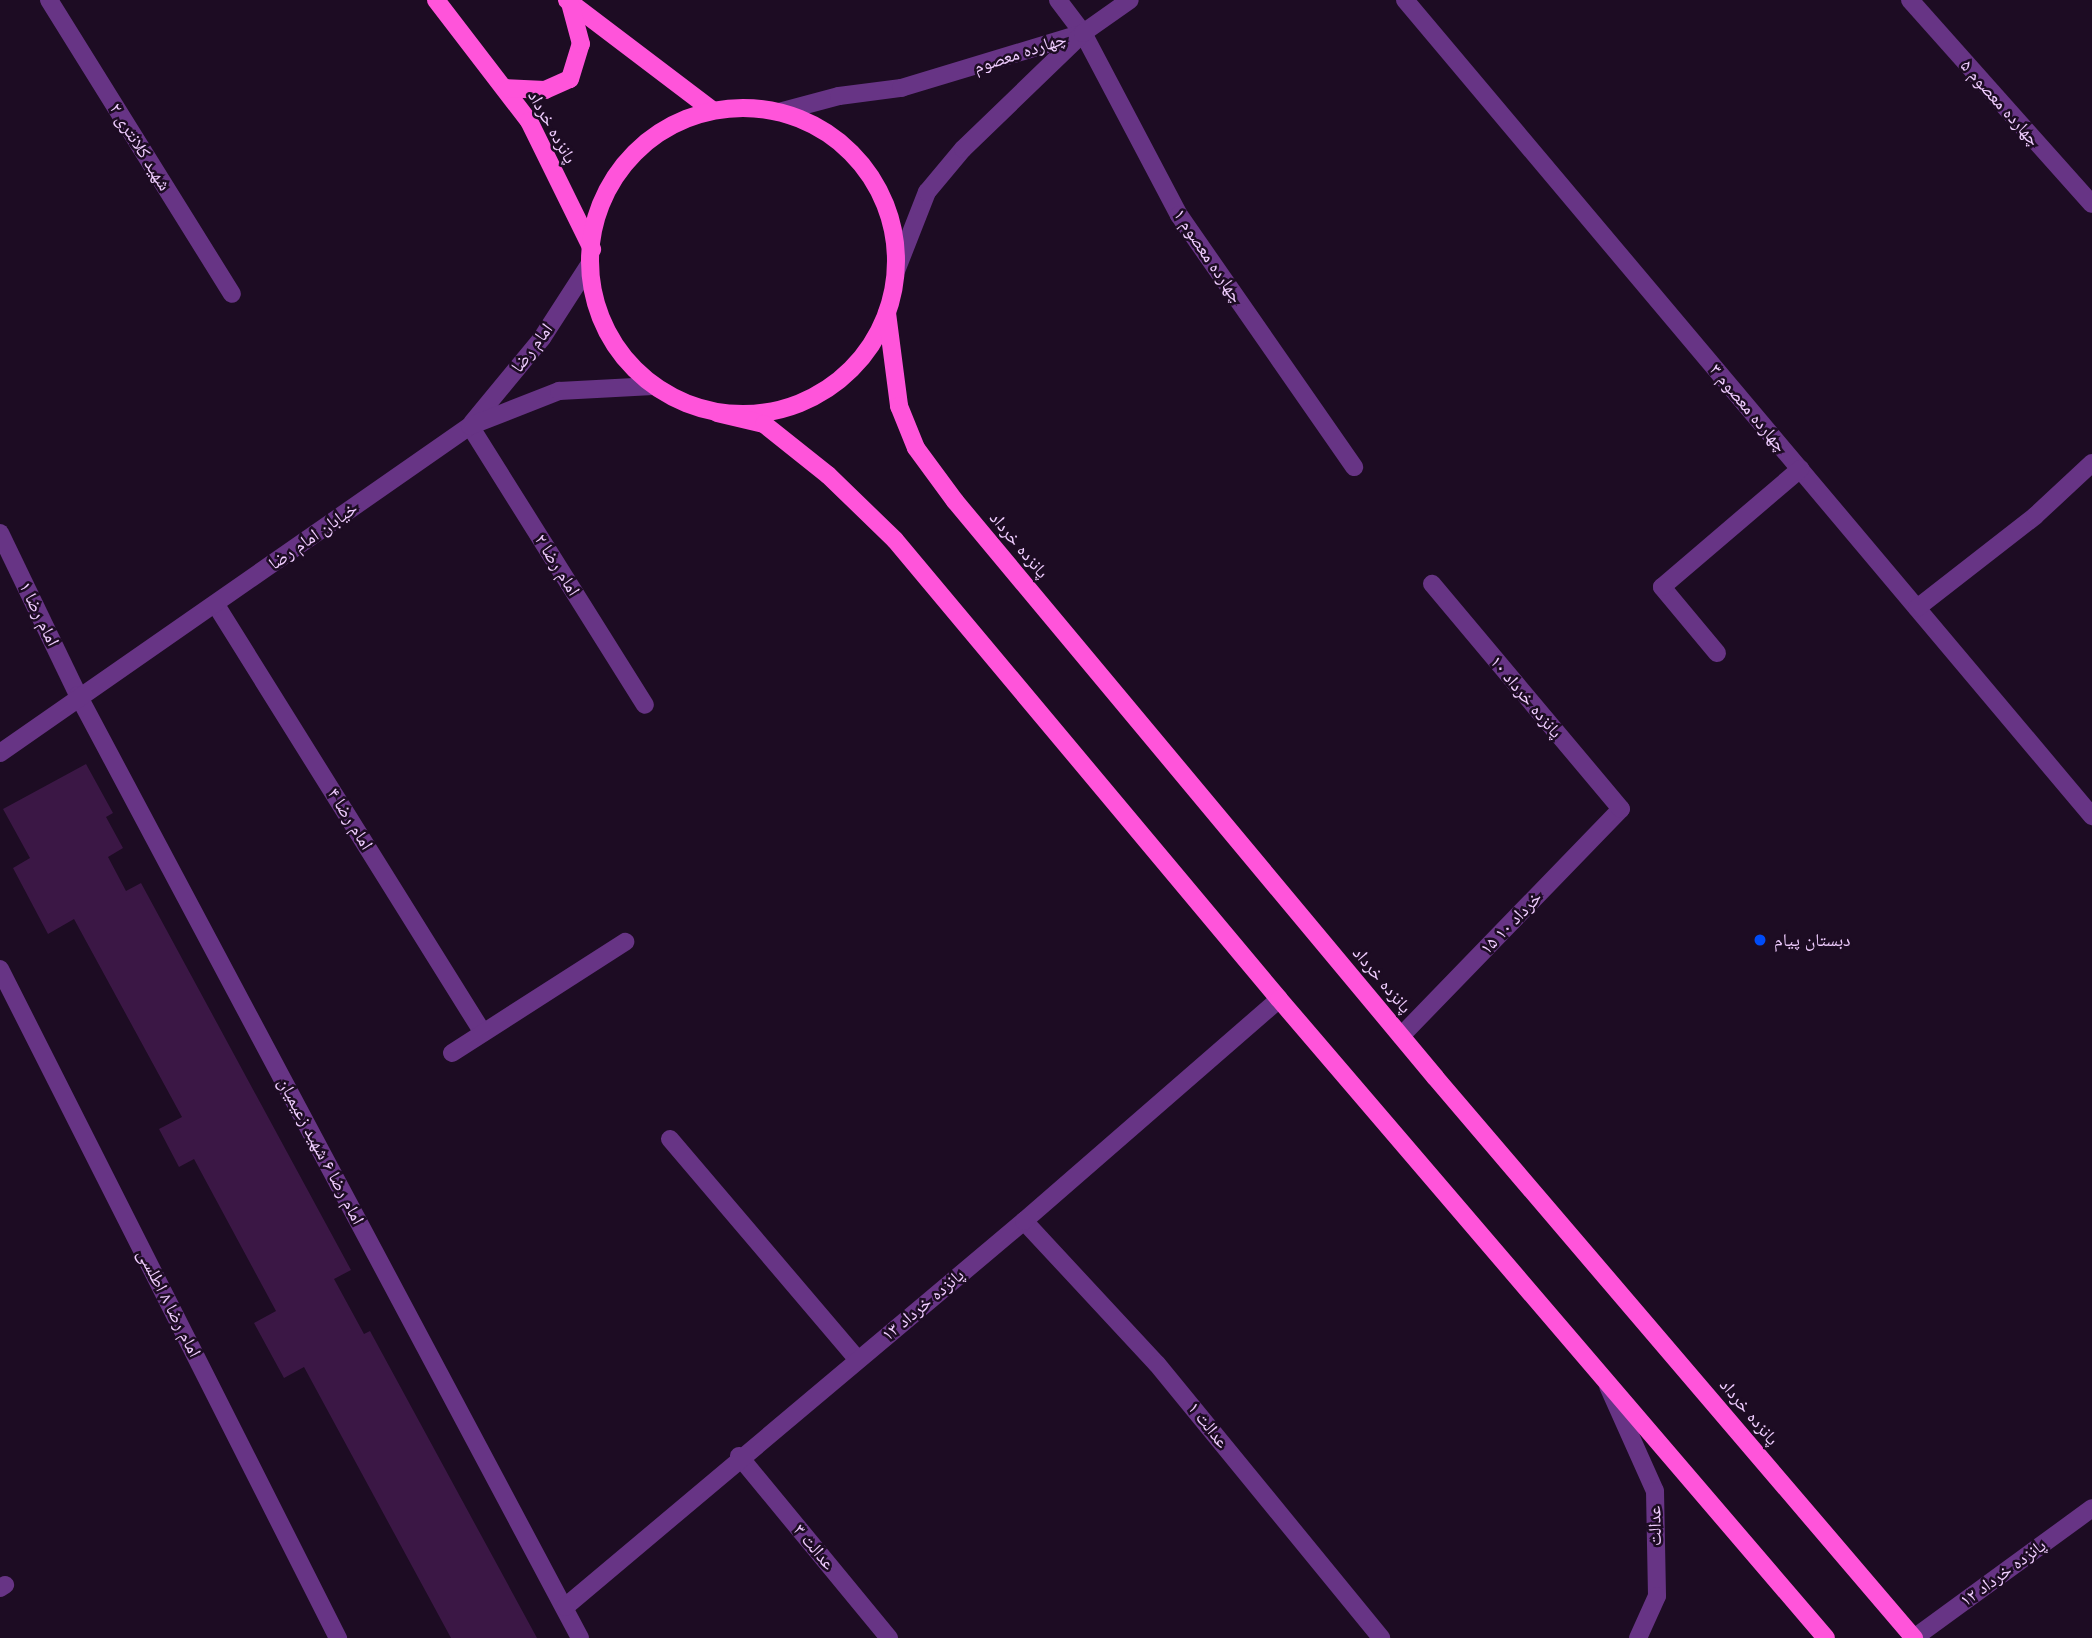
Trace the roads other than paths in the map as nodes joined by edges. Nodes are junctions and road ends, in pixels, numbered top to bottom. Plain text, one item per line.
1 (49, 0) edge
2 (436, 0) edge
3 (1058, 0) edge
4 (1130, 0) edge
5 (1405, 0) edge
6 (1910, 0) edge
7 (569, 1) edge
8 (1083, 33) junction
9 (505, 88) junction
10 (712, 110) junction
11 (779, 112) junction
12 (2092, 204) edge
13 (591, 257) junction
14 (896, 271) junction
15 (232, 294) dead end
16 (887, 313) junction
17 (653, 386) junction
18 (717, 413) junction
19 (470, 426) junction
20 (2092, 463) edge
21 (1354, 467) dead end
22 (1800, 469) junction
23 (0, 534) edge
24 (1432, 584) dead end
25 (216, 605) junction
26 (1917, 608) junction
27 (1717, 653) dead end
28 (78, 695) junction
29 (645, 705) dead end
30 (0, 753) edge
31 (1621, 809) joint
32 (2092, 816) edge
33 (625, 942) dead end
34 (0, 969) edge
35 (1279, 999) junction
36 (483, 1033) junction
37 (1401, 1036) junction
38 (452, 1053) dead end
39 (670, 1139) dead end
40 (1024, 1221) junction
41 (857, 1359) junction
42 (1605, 1380) junction
43 (739, 1456) junction
44 (2092, 1508) edge
45 (565, 1608) junction
46 (338, 1638) edge
47 (580, 1638) edge
48 (889, 1638) edge
49 (1381, 1638) edge
50 (1638, 1638) edge
51 (1826, 1638) edge
52 (1914, 1638) edge

1 - 15 street, شهید کلانتری ۲
2 - 9 main road, پانزده خرداد
3 - 8 street, چهارده معصوم ۱
4 - 8 street
5 - 22 street, چهارده معصوم ۳
6 - 12 street, چهارده معصوم ۵
7 - 9 main road
7 - 10 main road
8 - 11 street, چهارده معصوم
8 - 14 street, چهارده معصوم
8 - 21 street, چهارده معصوم ۱
9 - 13 main road, پانزده خرداد
10 - 11 main road
10 - 13 main road
11 - 14 main road
13 - 17 main road
13 - 19 street, امام رضا
14 - 16 main road
16 - 18 main road
16 - 37 main road, پانزده خرداد
17 - 18 main road
17 - 19 street, خیابان امام رضا
18 - 35 main road
19 - 25 street, خیابان امام رضا
19 - 29 street, امام رضا ۲
20 - 26 street
22 - 26 street, چهارده معصوم ۳
22 - 27 street
23 - 28 street, امام رضا ۱
24 - 31 street, پانزده خرداد ۱۰
25 - 28 street, خیابان امام رضا
25 - 36 street, امام رضا ۴
26 - 32 street, چهارده معصوم ۳
28 - 30 street, خیابان امام رضا
28 - 45 street, امام رضا ۶ شهید زعیمیان
31 - 37 street, ۱۵ خرداد ۱۰
33 - 36 street
34 - 46 street, امام رضا ۸ اطلسی
35 - 40 street, پانزده خرداد ۱۳
35 - 42 main road
36 - 38 street
37 - 52 main road, پانزده خرداد
39 - 41 street
40 - 41 street, پانزده خرداد ۱۳
40 - 49 street, عدالت ۱
41 - 43 street, پانزده خرداد ۱۳
42 - 50 street, عدالت
42 - 51 main road
43 - 45 street, پانزده خرداد ۱۳
43 - 48 street, عدالت ۳
44 - 52 street, پانزده خرداد ۱۲
45 - 47 street, امام رضا ۶ شهید زعیمیان

